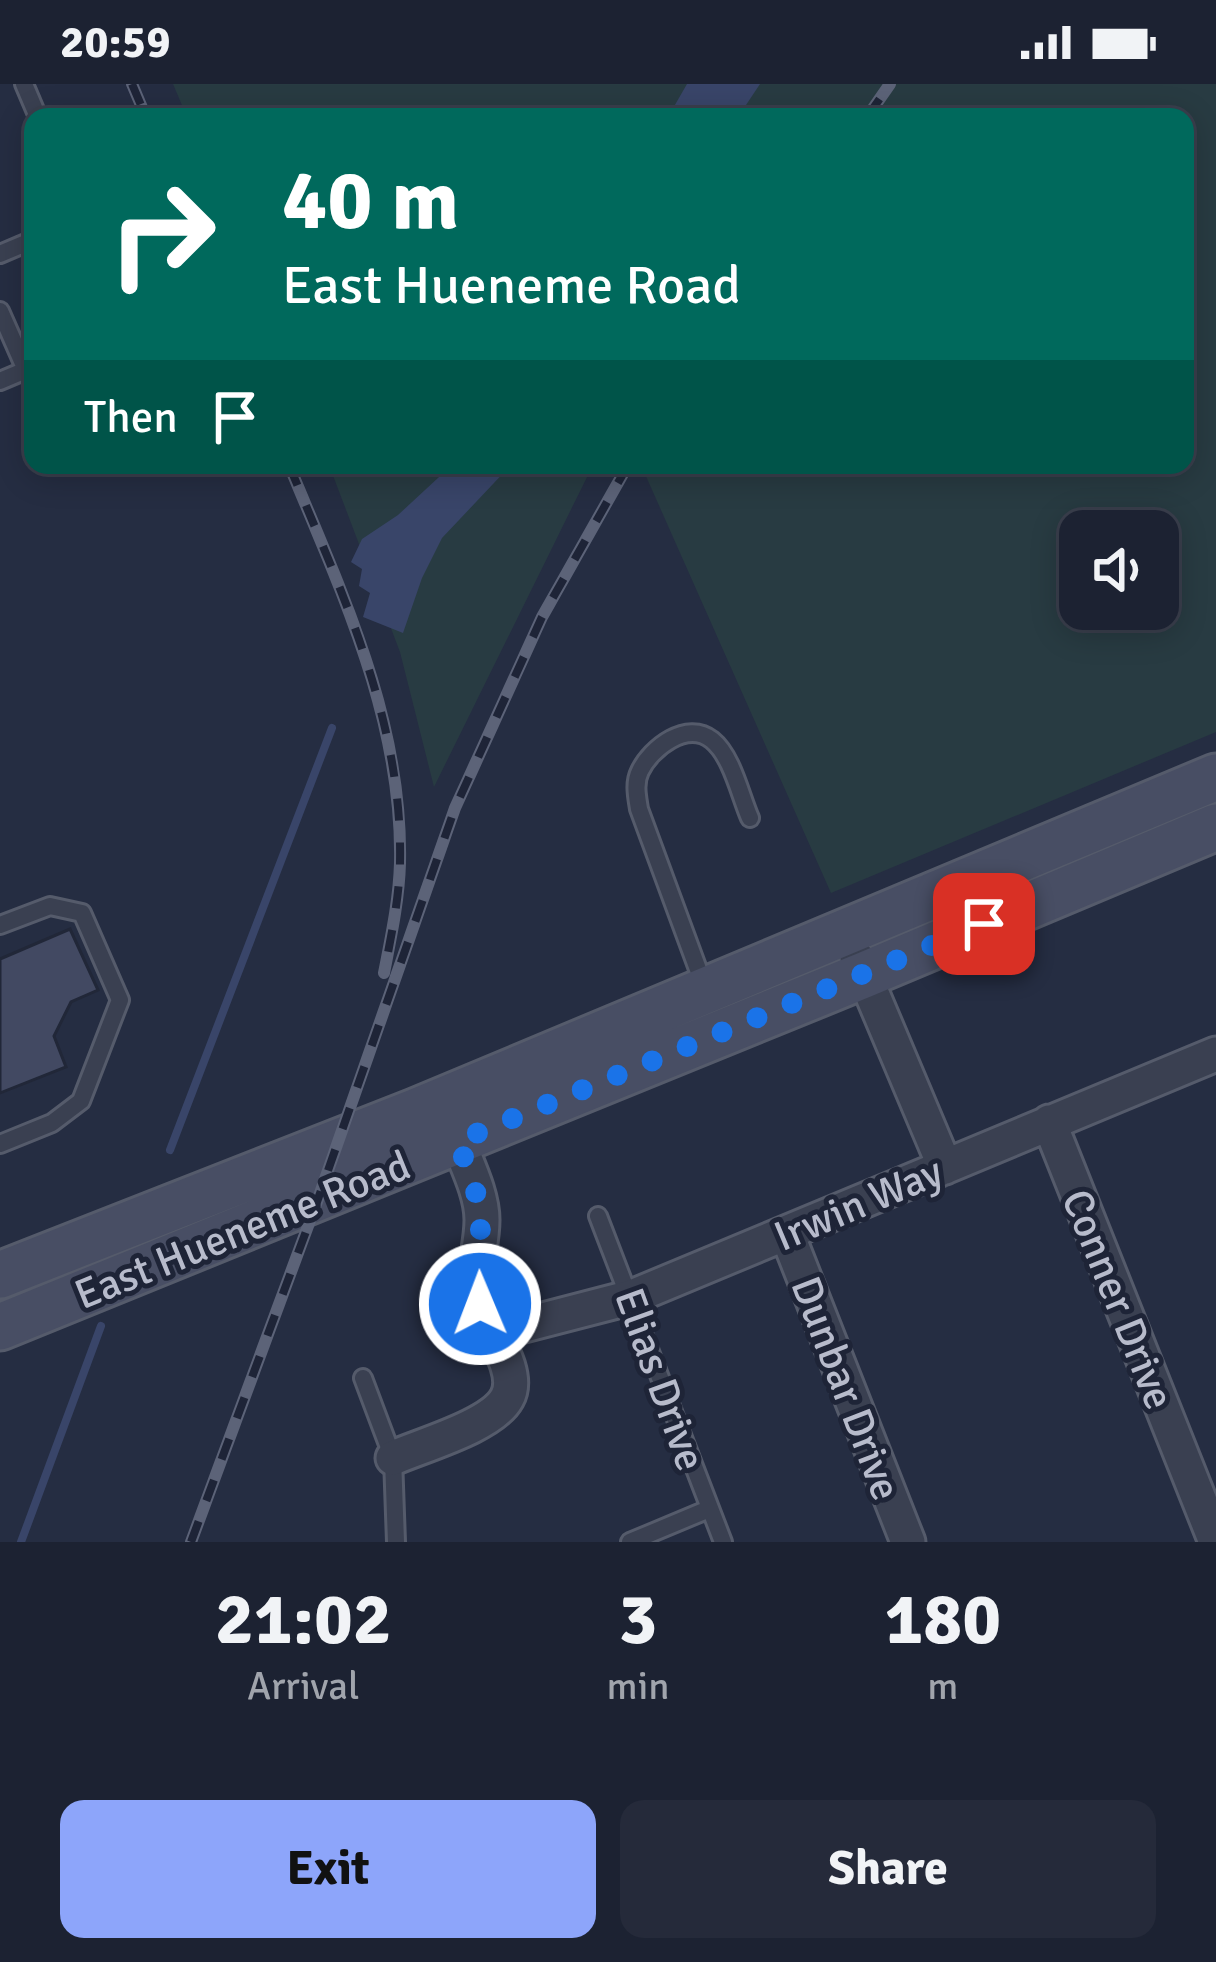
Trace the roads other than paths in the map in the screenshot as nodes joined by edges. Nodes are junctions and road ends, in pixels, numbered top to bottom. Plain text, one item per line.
1 (0, 311) edge
2 (24, 365) edge
3 (1216, 777) edge
4 (750, 818) dead end
5 (1216, 826) edge
6 (0, 925) edge
7 (856, 954) junction
8 (706, 992) junction
9 (564, 1051) junction
10 (1216, 1054) edge
11 (1048, 1123) junction
12 (458, 1141) junction
13 (0, 1144) edge
14 (945, 1167) junction
15 (598, 1216) dead end
16 (787, 1234) junction
17 (0, 1275) edge
18 (632, 1297) junction
19 (0, 1328) edge
20 (493, 1333) junction
21 (363, 1378) dead end
22 (393, 1458) junction
23 (709, 1509) junction
24 (395, 1542) edge
25 (630, 1542) edge
26 (723, 1542) edge
27 (908, 1542) edge
28 (1216, 1542) edge

1 - 2 lane
3 - 7 main road, East Hueneme Road
4 - 8 lane
5 - 7 main road, East Hueneme Road
6 - 13 lane
7 - 8 main road, East Hueneme Road
7 - 12 main road, East Hueneme Road
7 - 14 street
8 - 9 main road, East Hueneme Road
9 - 12 main road
9 - 17 main road, East Hueneme Road
10 - 11 street, Irwin Way
11 - 14 street, Irwin Way
11 - 28 street, Conner Drive
12 - 19 main road, East Hueneme Road
12 - 20 street
14 - 16 street, Irwin Way
15 - 18 lane, Elias Drive
16 - 18 street, Irwin Way
16 - 27 street, Dunbar Drive
18 - 20 street, Irwin Way
18 - 23 lane, Elias Drive
20 - 22 street
21 - 22 lane
22 - 24 lane
23 - 25 lane
23 - 26 lane, Elias Drive

